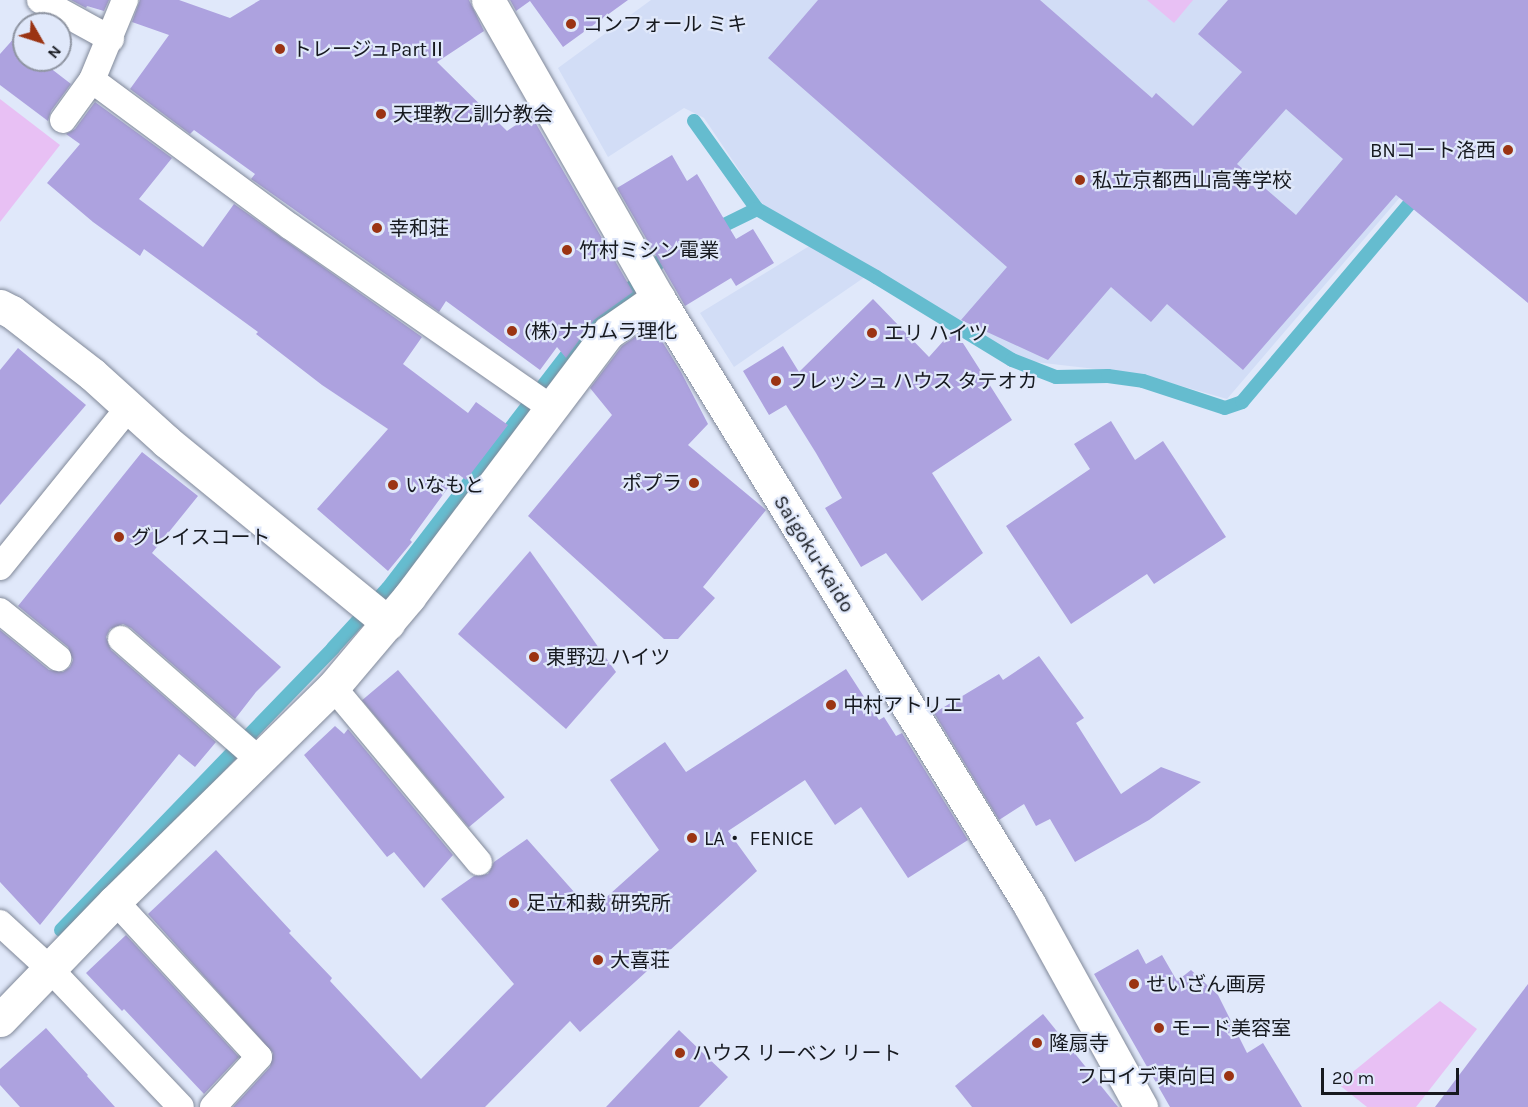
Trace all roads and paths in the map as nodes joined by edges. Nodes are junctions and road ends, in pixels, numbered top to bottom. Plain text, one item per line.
1 (40, 0) edge
2 (125, 0) edge
3 (488, 0) edge
4 (111, 39) junction
5 (92, 80) junction
6 (63, 120) dead end
7 (658, 298) junction
8 (2, 309) edge
9 (129, 407) junction
10 (551, 408) junction
11 (0, 567) edge
12 (0, 611) edge
13 (388, 623) junction
14 (121, 639) dead end
15 (58, 658) dead end
16 (333, 687) junction
17 (259, 760) junction
18 (478, 862) dead end
19 (115, 901) junction
20 (0, 923) edge
21 (50, 969) junction
22 (0, 1020) edge
23 (181, 1107) edge
24 (213, 1107) edge
25 (1141, 1107) edge

1 - 4 lane
2 - 4 lane
3 - 7 street, Saigoku-Kaido
4 - 5 lane
5 - 6 lane
5 - 10 lane
7 - 10 street
7 - 25 street, Saigoku-Kaido
8 - 9 street
9 - 11 lane
9 - 13 street
10 - 13 street
12 - 15 lane
13 - 16 street
14 - 17 lane
16 - 17 street
16 - 18 lane
17 - 19 street
19 - 21 street
19 - 24 lane
20 - 21 lane
21 - 22 street
21 - 23 lane

